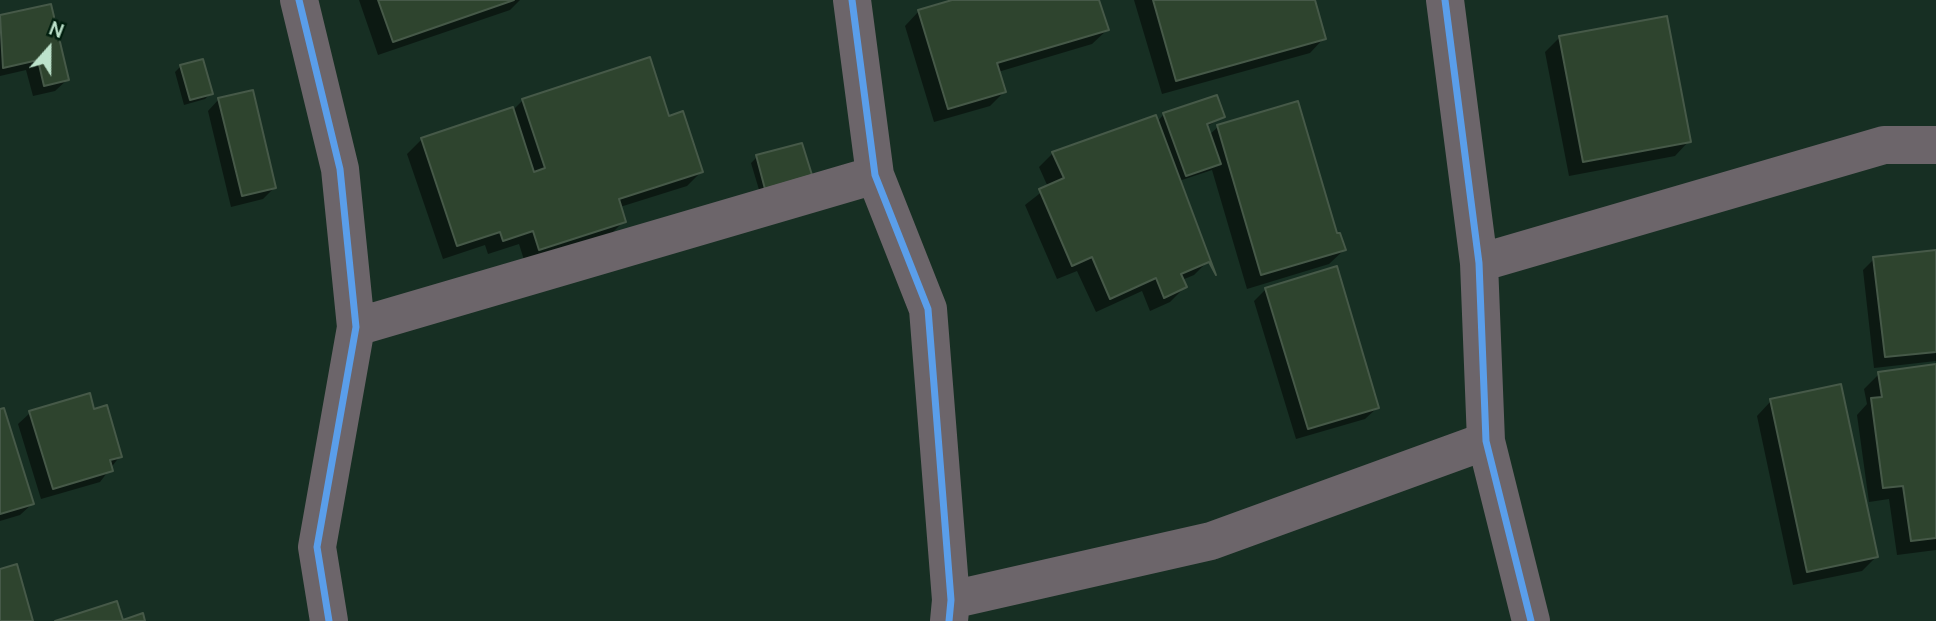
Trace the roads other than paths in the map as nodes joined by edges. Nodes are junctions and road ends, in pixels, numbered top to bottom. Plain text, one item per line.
1 (299, 0) edge
2 (852, 0) edge
3 (1445, 0) edge
4 (1936, 145) edge
5 (875, 175) junction
6 (1479, 263) junction
7 (356, 327) junction
8 (1486, 441) junction
9 (950, 611) edge
10 (329, 621) edge
11 (1531, 621) edge

1 - 7 street
2 - 5 street
3 - 6 street
4 - 6 street
5 - 7 street
5 - 9 street
6 - 8 street
7 - 10 street
8 - 9 street
8 - 11 street

